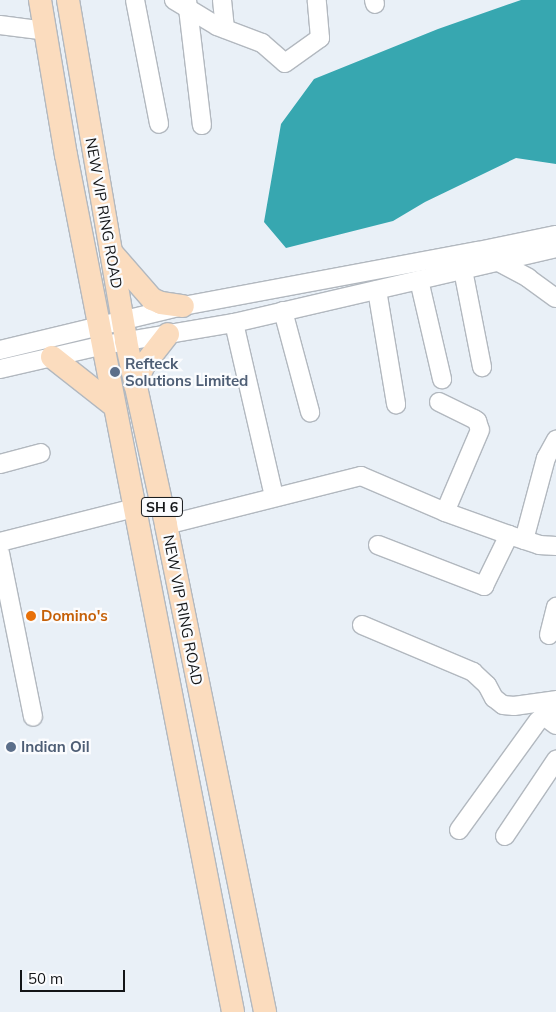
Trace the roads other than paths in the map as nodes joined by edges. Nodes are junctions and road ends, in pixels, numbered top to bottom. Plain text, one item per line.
1 (40, 0) edge
2 (68, 0) edge
3 (135, 0) edge
4 (222, 0) edge
5 (317, 0) edge
6 (183, 3) edge
7 (0, 25) edge
8 (225, 29) junction
9 (46, 31) junction
10 (159, 124) dead end
11 (202, 125) dead end
12 (556, 235) edge
13 (556, 248) edge
14 (478, 251) junction
15 (110, 252) junction
16 (497, 262) junction
17 (463, 270) junction
18 (419, 280) junction
19 (377, 290) junction
20 (556, 298) edge
21 (183, 306) junction
22 (283, 312) junction
23 (234, 323) junction
24 (113, 334) junction
25 (168, 334) junction
26 (0, 350) edge
27 (52, 356) junction
28 (482, 367) dead end
29 (0, 369) edge
30 (442, 379) dead end
31 (135, 385) junction
32 (439, 402) dead end
33 (396, 404) dead end
34 (114, 406) junction
35 (310, 412) dead end
36 (555, 443) edge
37 (41, 453) dead end
38 (1, 460) edge
39 (274, 496) junction
40 (134, 508) junction
41 (446, 512) junction
42 (166, 525) junction
43 (517, 537) junction
44 (0, 542) edge
45 (378, 545) dead end
46 (556, 546) edge
47 (0, 553) edge
48 (181, 601) junction
49 (556, 607) edge
50 (154, 608) junction
51 (362, 625) dead end
52 (549, 635) dead end
53 (556, 700) edge
54 (552, 715) edge
55 (33, 717) dead end
56 (556, 760) edge
57 (221, 800) junction
58 (193, 806) junction
59 (459, 830) dead end
60 (506, 836) dead end
61 (233, 1012) edge
62 (265, 1012) edge

1 - 9 main road, NEW VIP RING ROAD / SH 6
2 - 15 main road, NEW VIP RING ROAD / SH 6
3 - 10 street
4 - 8 street
5 - 8 street
6 - 8 street
6 - 11 street
7 - 9 street
9 - 24 main road, NEW VIP RING ROAD / SH 6
12 - 14 street
13 - 16 street
14 - 16 street
14 - 21 street
15 - 21 main road
15 - 24 main road, NEW VIP RING ROAD / SH 6
16 - 17 street
16 - 20 street
17 - 18 street
17 - 28 street
18 - 19 street
18 - 30 street
19 - 22 street
19 - 33 street
21 - 24 street
22 - 23 street
22 - 35 street
23 - 25 street
23 - 39 street
24 - 25 street
24 - 26 street
24 - 27 street
24 - 31 main road, NEW VIP RING ROAD / SH 6
24 - 34 main road, NEW VIP RING ROAD / SH 6
25 - 31 main road
27 - 29 street
27 - 34 main road
31 - 42 main road, NEW VIP RING ROAD / SH 6
32 - 41 street
34 - 40 main road, NEW VIP RING ROAD / SH 6
36 - 43 street
37 - 38 street
39 - 41 street
39 - 42 street
40 - 44 street
40 - 50 main road, NEW VIP RING ROAD / SH 6
41 - 43 street
42 - 48 main road, NEW VIP RING ROAD / SH 6
43 - 45 street
43 - 46 street
47 - 55 street
48 - 50 main road
48 - 57 main road, NEW VIP RING ROAD / SH 6
49 - 52 street
50 - 58 main road, NEW VIP RING ROAD / SH 6
51 - 53 street
54 - 59 street
56 - 60 street
57 - 58 main road
57 - 62 main road, NEW VIP RING ROAD / SH 6
58 - 61 main road, NEW VIP RING ROAD / SH 6

